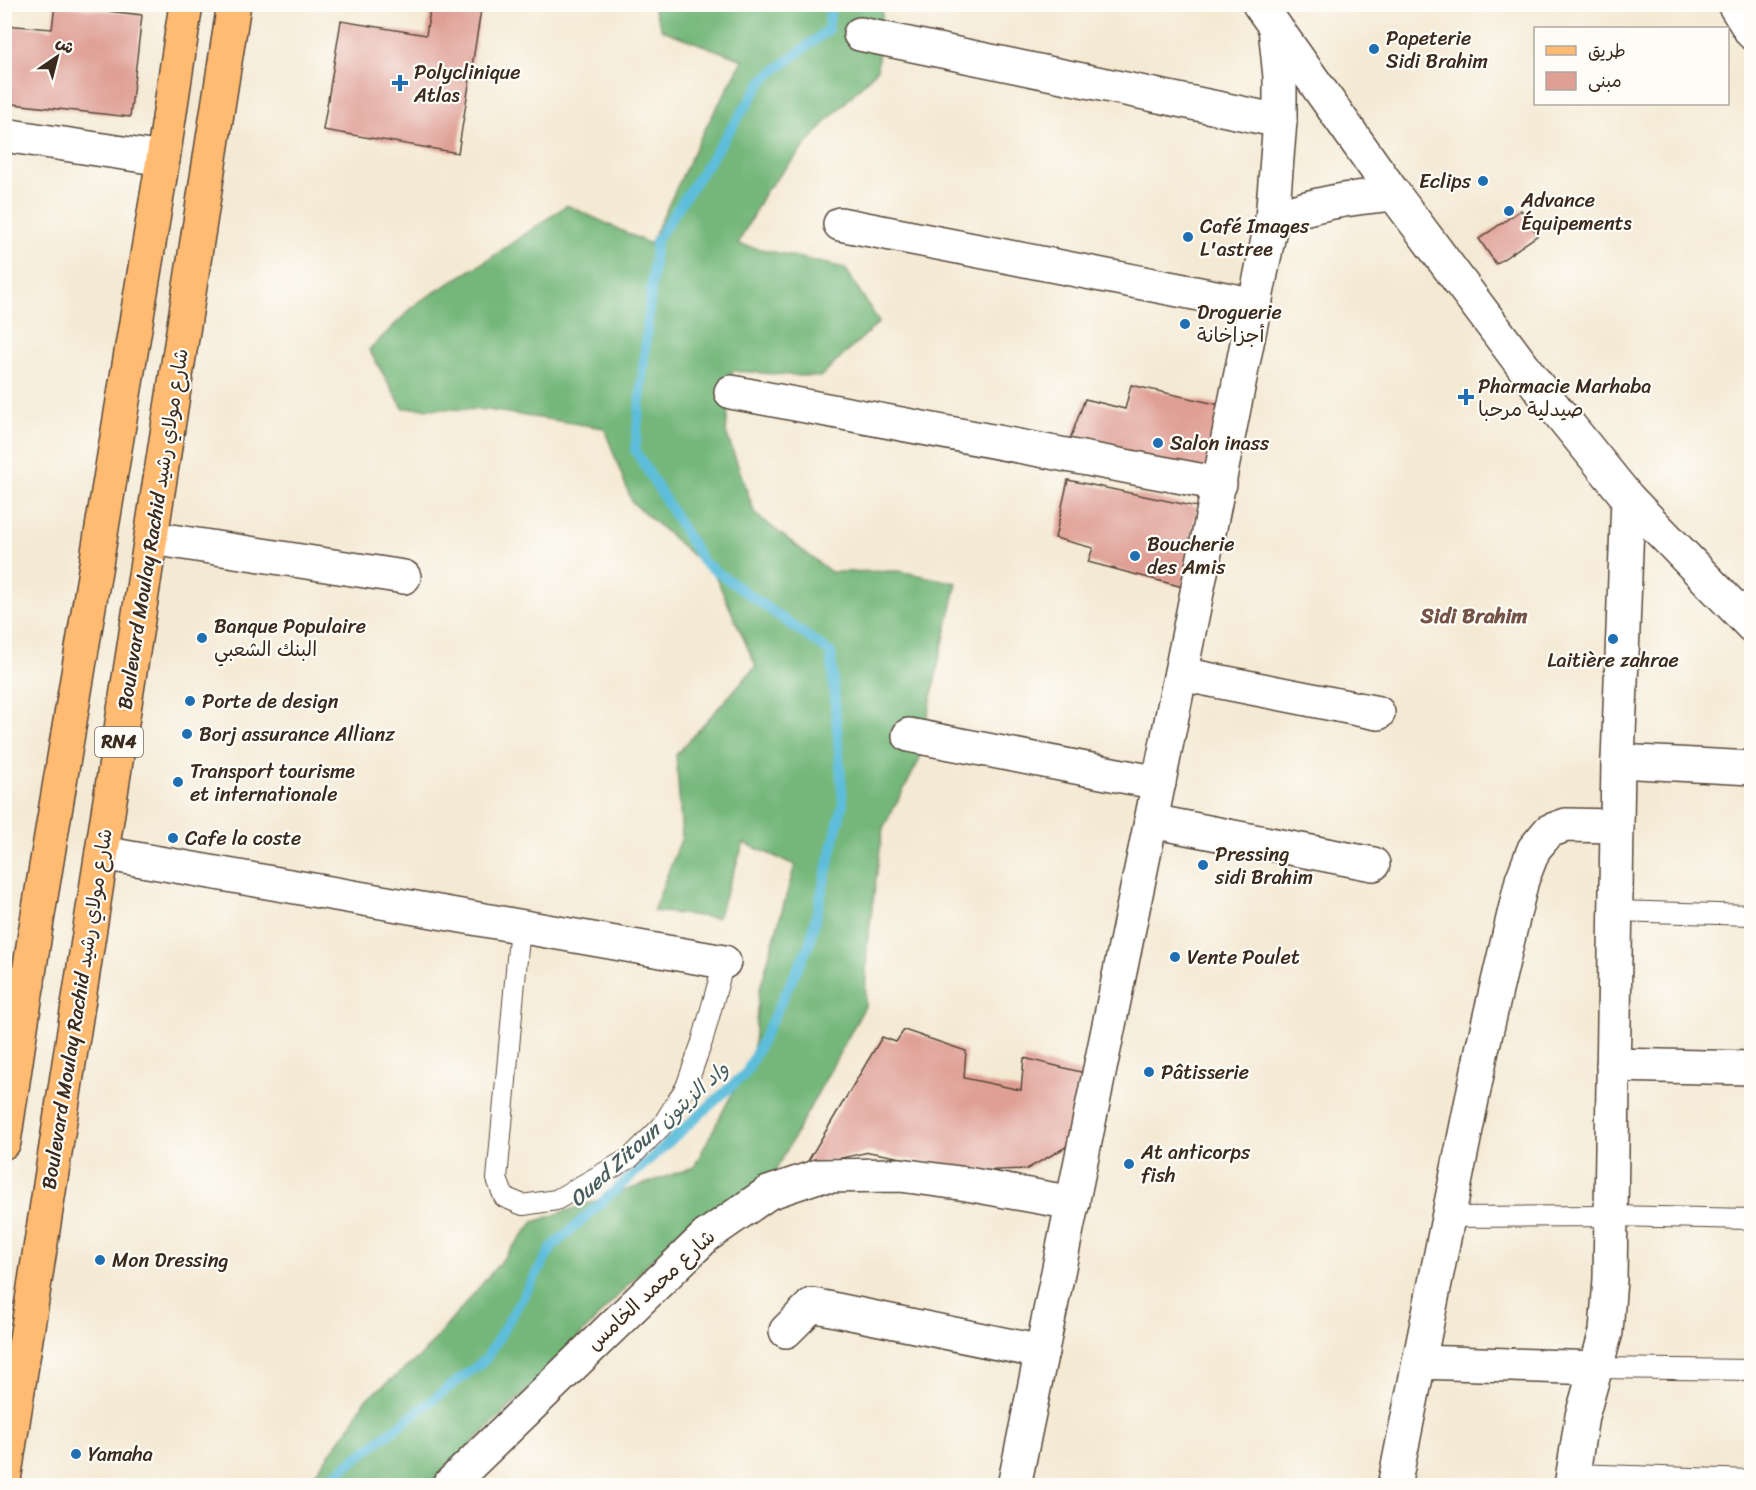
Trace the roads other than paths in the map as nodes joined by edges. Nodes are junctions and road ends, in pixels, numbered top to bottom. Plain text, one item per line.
1 (186, 4) edge
2 (234, 4) edge
3 (1734, 4) edge
4 (1267, 16) edge
5 (1752, 33) edge
6 (860, 34) dead end
7 (1280, 121) junction
8 (4, 135) edge
9 (163, 159) junction
10 (1394, 194) junction
11 (1272, 219) junction
12 (840, 224) dead end
13 (1256, 305) junction
14 (731, 392) dead end
15 (1220, 484) junction
16 (1628, 498) junction
17 (152, 537) junction
18 (404, 577) dead end
19 (1752, 626) edge
20 (1181, 674) junction
21 (1377, 714) dead end
22 (909, 735) dead end
23 (1618, 761) junction
24 (1752, 768) edge
25 (1159, 783) junction
26 (1151, 821) junction
27 (1617, 826) junction
28 (102, 853) junction
29 (1373, 864) dead end
30 (1615, 911) junction
31 (1752, 915) edge
32 (520, 926) junction
33 (724, 962) joint
34 (16, 983) edge
35 (1613, 1065) junction
36 (1752, 1068) edge
37 (4, 1142) edge
38 (1073, 1203) junction
39 (1611, 1216) junction
40 (1448, 1217) junction
41 (1752, 1219) edge
42 (786, 1331) dead end
43 (1042, 1352) junction
44 (1419, 1362) junction
45 (1597, 1368) junction
46 (1752, 1370) edge
47 (4, 1480) edge
48 (1572, 1480) edge
49 (1752, 1480) edge
50 (448, 1485) edge
51 (1014, 1485) edge
52 (1394, 1485) edge

1 - 9 main road, RN4
2 - 17 main road, Boulevard Moulay Rachid شارع مولاي رشيد / RN4
3 - 5 street
4 - 7 street
4 - 10 street
6 - 7 street
7 - 11 street
8 - 9 street
9 - 34 main road, RN4
10 - 11 street
10 - 16 street
11 - 13 street
12 - 13 street
13 - 15 street
14 - 15 street
15 - 20 street
16 - 19 street
16 - 23 street
17 - 18 street
17 - 28 main road, Boulevard Moulay Rachid شارع مولاي رشيد / RN4
20 - 21 street
20 - 25 street
22 - 25 street
23 - 24 street
23 - 27 street
25 - 26 street
26 - 29 street
26 - 38 street
27 - 30 street
27 - 40 street
28 - 32 street
28 - 47 main road, Boulevard Moulay Rachid شارع مولاي رشيد / RN4
30 - 31 lane
30 - 35 street
32 - 33 street
32 - 33 lane
34 - 37 main road, RN4
35 - 36 street
35 - 39 street
38 - 43 street
38 - 50 street, شارع محمد الخامس
39 - 40 lane
39 - 41 lane
39 - 45 street
40 - 44 street
42 - 43 street
43 - 51 street
44 - 45 street
44 - 52 street
45 - 46 lane
45 - 48 street
48 - 49 lane

